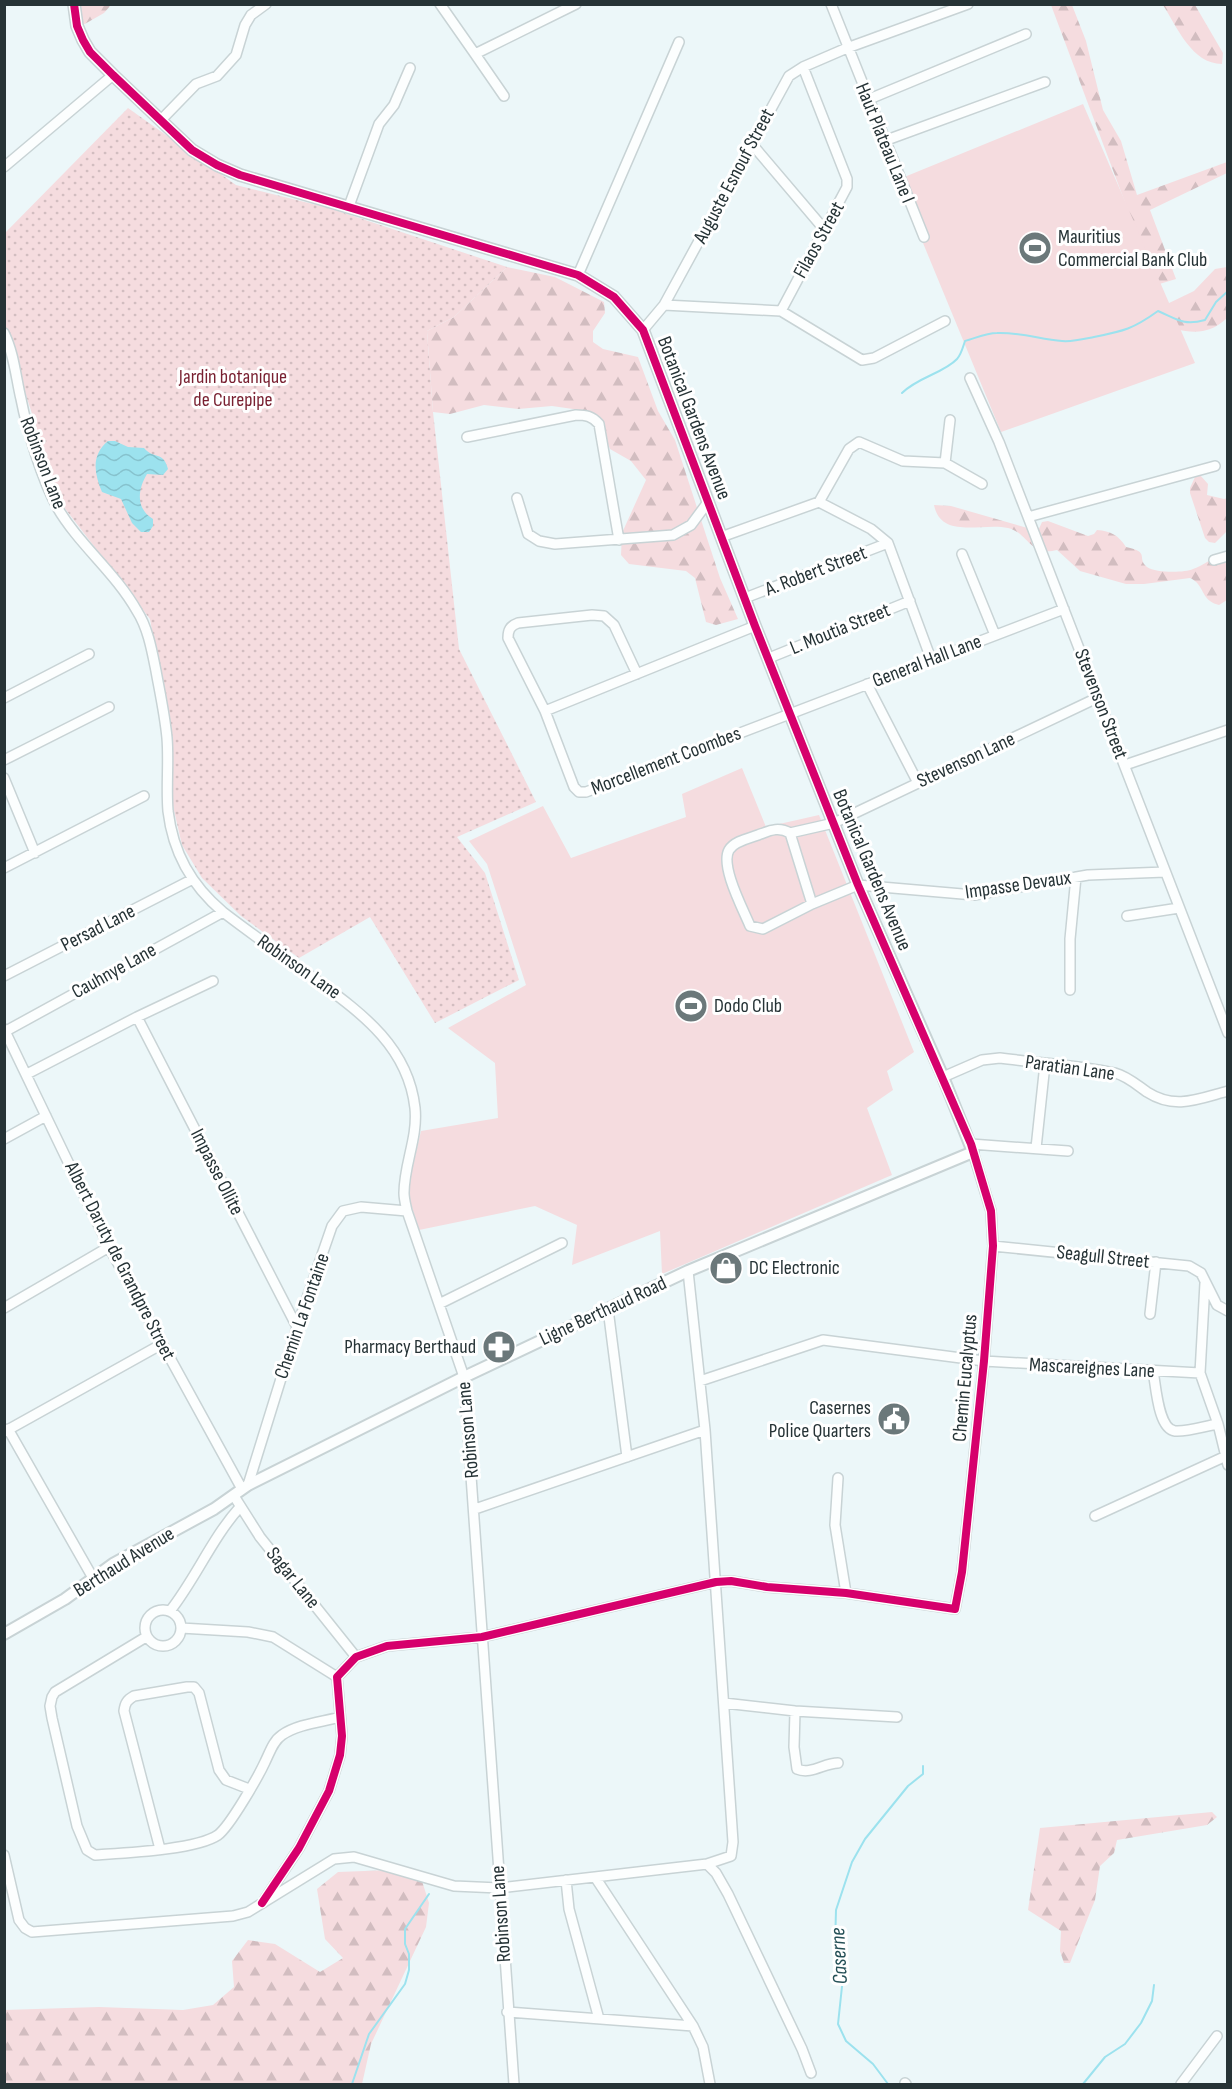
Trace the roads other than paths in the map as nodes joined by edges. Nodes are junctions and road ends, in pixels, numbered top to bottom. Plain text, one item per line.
1 (74, 4) edge
2 (266, 4) edge
3 (440, 4) edge
4 (576, 4) edge
5 (831, 4) edge
6 (935, 4) edge
7 (968, 4) edge
8 (939, 15) junction
9 (1026, 34) dead end
10 (679, 42) dead end
11 (847, 48) junction
12 (475, 54) junction
13 (803, 67) junction
14 (410, 68) dead end
15 (112, 75) junction
16 (1045, 82) dead end
17 (504, 96) dead end
18 (867, 100) junction
19 (161, 120) junction
20 (884, 141) junction
21 (751, 143) junction
22 (4, 167) edge
23 (349, 206) junction
24 (824, 229) junction
25 (924, 237) dead end
26 (578, 275) junction
27 (664, 305) junction
28 (781, 311) junction
29 (945, 321) dead end
30 (643, 330) junction
31 (4, 333) edge
32 (970, 378) dead end
33 (950, 420) dead end
34 (467, 437) dead end
35 (945, 463) junction
36 (1215, 466) dead end
37 (982, 484) dead end
38 (517, 498) dead end
39 (708, 502) junction
40 (819, 502) junction
41 (1028, 517) junction
42 (721, 537) junction
43 (619, 540) junction
44 (888, 543) junction
45 (962, 554) dead end
46 (1227, 556) edge
47 (1214, 560) dead end
48 (745, 598) junction
49 (910, 601) junction
50 (1064, 609) junction
51 (755, 626) junction
52 (995, 635) junction
53 (89, 654) dead end
54 (770, 658) junction
55 (931, 659) junction
56 (637, 674) junction
57 (867, 684) junction
58 (1099, 697) junction
59 (4, 698) edge
60 (109, 707) dead end
61 (544, 711) junction
62 (791, 714) junction
63 (1227, 730) edge
64 (4, 760) edge
65 (1125, 765) junction
66 (4, 778) edge
67 (918, 783) junction
68 (144, 796) dead end
69 (834, 824) junction
70 (789, 833) junction
71 (35, 853) junction
72 (4, 868) edge
73 (1166, 872) junction
74 (1076, 877) junction
75 (191, 880) junction
76 (858, 885) junction
77 (812, 904) junction
78 (1179, 908) junction
79 (223, 912) junction
80 (1127, 916) dead end
81 (4, 976) edge
82 (213, 981) dead end
83 (1070, 990) dead end
84 (137, 1017) junction
85 (5, 1030) edge
86 (1227, 1034) edge
87 (1045, 1064) junction
88 (27, 1074) junction
89 (943, 1077) junction
90 (1227, 1091) edge
91 (46, 1116) junction
92 (4, 1139) edge
93 (972, 1148) junction
94 (1036, 1148) junction
95 (1068, 1151) dead end
96 (407, 1211) junction
97 (562, 1243) dead end
98 (993, 1246) junction
99 (109, 1247) junction
100 (1156, 1262) junction
101 (688, 1271) junction
102 (1205, 1283) junction
103 (439, 1304) junction
104 (4, 1308) edge
105 (608, 1309) junction
106 (1227, 1311) edge
107 (1150, 1314) dead end
108 (297, 1327) junction
109 (162, 1344) junction
110 (984, 1361) junction
111 (1154, 1371) junction
112 (1200, 1373) junction
113 (464, 1377) junction
114 (700, 1381) junction
115 (1218, 1424) junction
116 (705, 1430) junction
117 (6, 1431) edge
118 (627, 1457) junction
119 (1226, 1460) edge
120 (838, 1478) dead end
121 (242, 1490) junction
122 (240, 1508) junction
123 (214, 1509) junction
124 (475, 1509) junction
125 (1095, 1516) dead end
126 (224, 1526) junction
127 (93, 1578) junction
128 (716, 1582) junction
129 (846, 1593) junction
130 (170, 1611) junction
131 (181, 1628) junction
132 (4, 1634) edge
133 (482, 1636) junction
134 (146, 1637) junction
135 (356, 1658) junction
136 (337, 1677) junction
137 (724, 1703) junction
138 (795, 1712) junction
139 (340, 1718) junction
140 (897, 1718) dead end
141 (838, 1763) dead end
142 (249, 1789) junction
143 (160, 1849) junction
144 (4, 1855) edge
145 (707, 1864) junction
146 (595, 1877) junction
147 (566, 1880) junction
148 (499, 1888) junction
149 (262, 1903) junction
150 (507, 2012) junction
151 (599, 2019) junction
152 (693, 2026) junction
153 (1217, 2036) dead end
154 (811, 2073) dead end
155 (513, 2085) edge
156 (710, 2085) edge
157 (1181, 2085) edge

1 - 15 street, Botanical Gardens Avenue
2 - 19 street
3 - 12 street
4 - 12 street
5 - 11 street, Haut Plateau Lane I
6 - 8 street
7 - 8 street, Auguste Esnouf Street
8 - 11 street, Auguste Esnouf Street
9 - 18 street
10 - 26 street
11 - 13 street, Auguste Esnouf Street
11 - 18 street, Haut Plateau Lane I
12 - 17 street
13 - 21 street, Auguste Esnouf Street
13 - 24 street, Filaos Street
14 - 23 street
15 - 19 street, Botanical Gardens Avenue
15 - 22 street
16 - 20 street
18 - 20 street, Haut Plateau Lane I
19 - 23 street, Botanical Gardens Avenue
20 - 25 street, Haut Plateau Lane I
21 - 24 street
21 - 27 street, Auguste Esnouf Street
23 - 26 street, Botanical Gardens Avenue
24 - 28 street, Filaos Street
26 - 30 street, Botanical Gardens Avenue
27 - 28 street
27 - 30 street, Auguste Esnouf Street
28 - 29 street
30 - 39 street, Botanical Gardens Avenue
31 - 75 street, Robinson Lane
32 - 41 street, Stevenson Street
33 - 35 street
34 - 43 street
35 - 37 street
35 - 40 street
36 - 41 street
38 - 43 street
39 - 42 street, Botanical Gardens Avenue
39 - 43 street
40 - 42 street
40 - 44 street
41 - 50 street, Stevenson Street
42 - 48 street, Botanical Gardens Avenue
44 - 48 street, A. Robert Street
44 - 49 street
45 - 52 street
46 - 47 street
48 - 51 street, Botanical Gardens Avenue
49 - 54 street, L. Moutia Street
49 - 55 street
50 - 52 street, General Hall Lane
50 - 58 street, Stevenson Street
51 - 54 street, Botanical Gardens Avenue
51 - 56 street
52 - 55 street, General Hall Lane
53 - 59 street
54 - 62 street, Botanical Gardens Avenue
55 - 57 street, General Hall Lane
56 - 61 street
56 - 61 street, Morcellement Coombes
57 - 62 street, General Hall Lane
57 - 67 street
58 - 65 street, Stevenson Street
58 - 67 street, Stevenson Lane
60 - 64 street
61 - 62 street, Morcellement Coombes
62 - 69 street, Botanical Gardens Avenue
63 - 65 street
65 - 73 street, Stevenson Street
66 - 71 street
67 - 69 street, Stevenson Lane
68 - 71 street
69 - 70 street, Impasse Devaux
69 - 76 street, Botanical Gardens Avenue
70 - 77 street
70 - 77 street, Impasse Devaux
71 - 72 street
73 - 74 street, Impasse Devaux
73 - 78 street, Stevenson Street
74 - 76 street, Impasse Devaux
74 - 83 street
75 - 79 street, Robinson Lane
75 - 81 street, Persad Lane
76 - 77 street, Impasse Devaux
76 - 89 street, Botanical Gardens Avenue
78 - 80 street
78 - 86 street, Stevenson Street
79 - 85 street, Cauhnye Lane
79 - 96 street, Robinson Lane
82 - 84 street
84 - 88 street
84 - 108 street, Impasse Ollite
85 - 88 street, Albert Daruty de Grandpre Street
87 - 89 street, Paratian Lane
87 - 90 street, Paratian Lane
87 - 94 street
88 - 91 street, Albert Daruty de Grandpre Street
89 - 93 street, Botanical Gardens Avenue
91 - 92 street
91 - 99 street, Albert Daruty de Grandpre Street
93 - 94 street
93 - 98 street, Chemin Eucalyptus
93 - 101 street, Ligne Berthaud Road
94 - 95 street
96 - 103 street, Robinson Lane
96 - 108 street, Chemin La Fontaine
97 - 103 street
98 - 100 street, Seagull Street
98 - 110 street, Chemin Eucalyptus
99 - 104 street
99 - 109 street, Albert Daruty de Grandpre Street
100 - 102 street, Seagull Street
100 - 107 street
101 - 105 street, Ligne Berthaud Road
101 - 114 street
102 - 106 street, Seagull Street
102 - 112 street
103 - 113 street, Robinson Lane
105 - 113 street, Ligne Berthaud Road
105 - 118 street
108 - 121 street, Chemin La Fontaine
109 - 117 street
109 - 121 street, Albert Daruty de Grandpre Street
110 - 111 street, Mascareignes Lane
110 - 114 street, Mascareignes Lane
110 - 129 street, Chemin Eucalyptus
111 - 112 street, Mascareignes Lane
111 - 115 street
112 - 115 street
113 - 121 street, Ligne Berthaud Road
113 - 124 street, Robinson Lane
114 - 116 street
115 - 119 street
116 - 118 street
116 - 128 street
117 - 127 street
118 - 124 street
119 - 125 street
120 - 129 street
121 - 122 street, Sagar Lane
121 - 123 street, Berthaud Avenue
122 - 126 street
122 - 135 street, Sagar Lane
123 - 126 street
123 - 127 street, Berthaud Avenue
124 - 133 street, Robinson Lane
126 - 130 street
127 - 132 street, Berthaud Avenue
128 - 129 street
128 - 133 street
128 - 137 street
130 - 131 street
130 - 134 street
131 - 134 street
131 - 136 street
133 - 135 street
133 - 148 street, Robinson Lane
134 - 143 street
135 - 136 street
136 - 139 street
137 - 138 street
137 - 145 street
138 - 140 street
138 - 141 street
139 - 142 street
139 - 149 street
142 - 143 street
142 - 143 street
144 - 149 street
145 - 146 street
145 - 154 street
146 - 147 street
146 - 152 street
147 - 148 street
147 - 151 street
148 - 149 street
148 - 150 street, Robinson Lane
150 - 151 street
150 - 155 street, Robinson Lane
151 - 152 street
152 - 156 street
153 - 157 street

